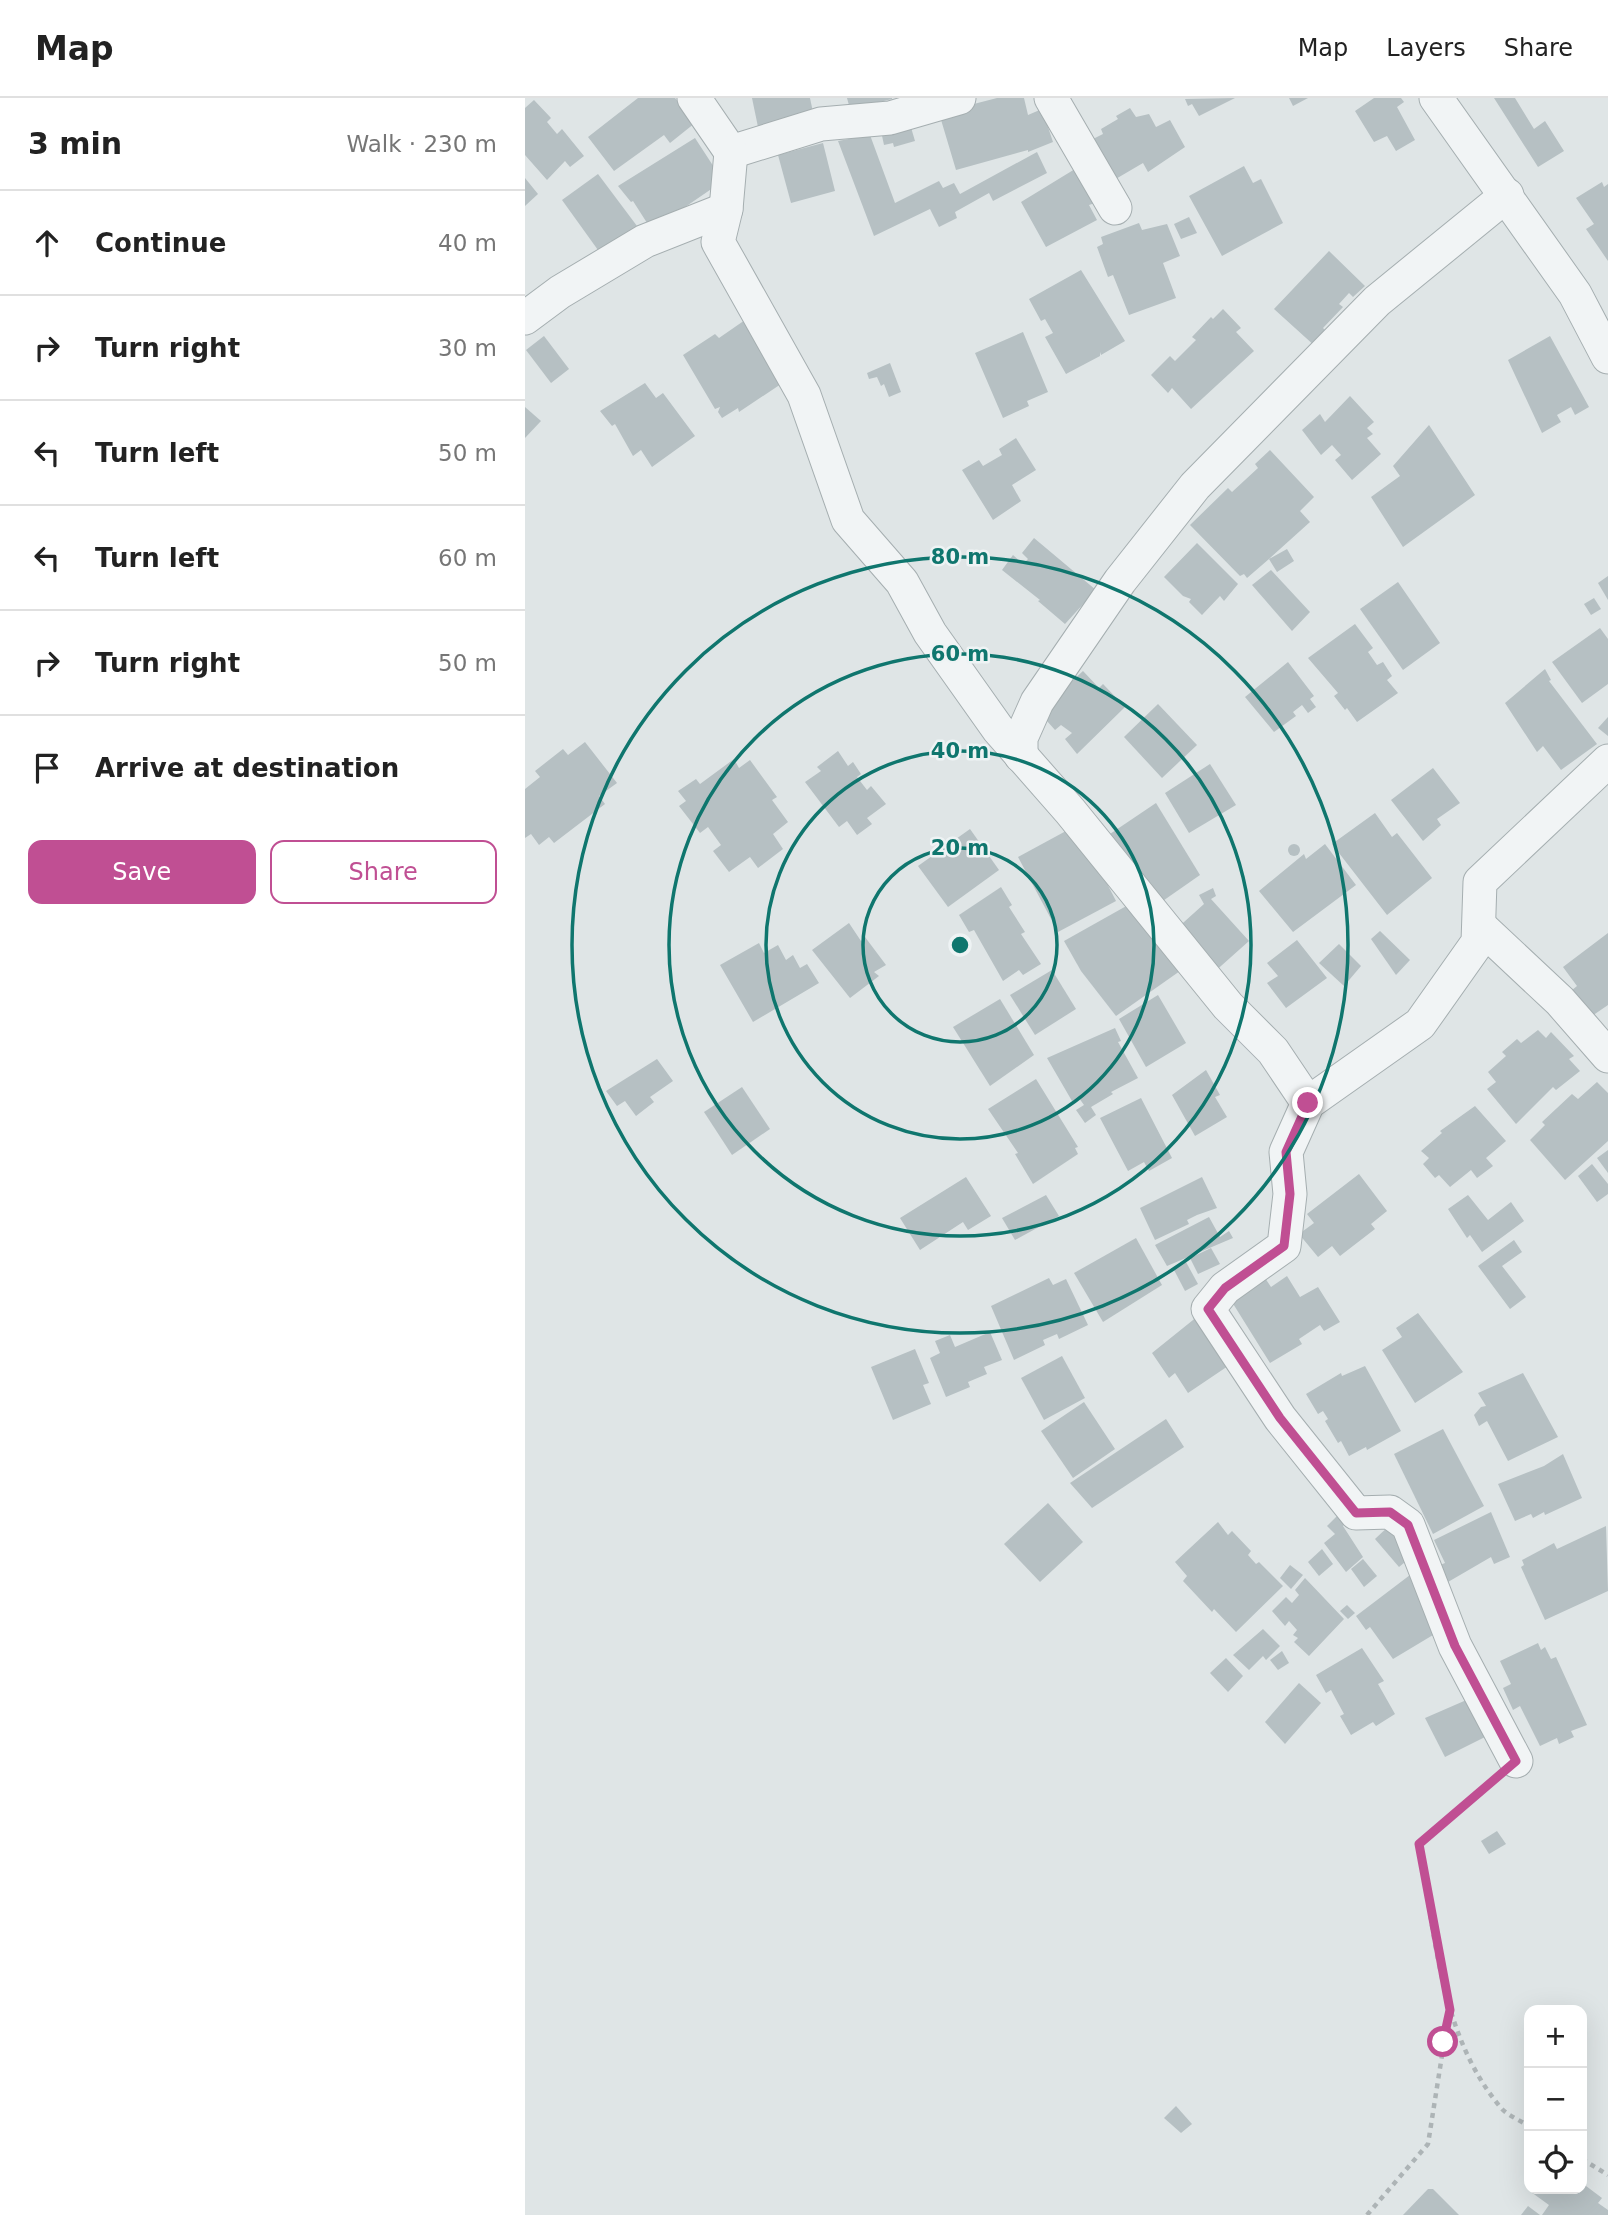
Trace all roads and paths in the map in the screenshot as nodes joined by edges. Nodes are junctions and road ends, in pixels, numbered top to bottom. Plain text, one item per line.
1 (694, 98) edge
2 (959, 98) edge
3 (1051, 98) edge
4 (1436, 98) edge
5 (731, 152) junction
6 (1507, 195) junction
7 (1115, 208) dead end
8 (726, 209) junction
9 (525, 318) edge
10 (1608, 357) edge
11 (1021, 756) junction
12 (1608, 761) edge
13 (1481, 927) junction
14 (1608, 1056) edge
15 (1308, 1103) junction
16 (1516, 1761) joint
17 (1450, 2010) junction
18 (1524, 2123) edge
19 (1587, 2162) edge
20 (1608, 2175) edge
21 (1367, 2215) edge

1 - 5 street
2 - 5 street
3 - 7 street
4 - 6 street
5 - 8 street
6 - 10 street
6 - 11 street
8 - 9 street
8 - 11 street
11 - 15 street
12 - 13 street
13 - 14 street
13 - 15 street
15 - 16 street
16 - 17 path
17 - 18 path
17 - 21 path
19 - 20 path

